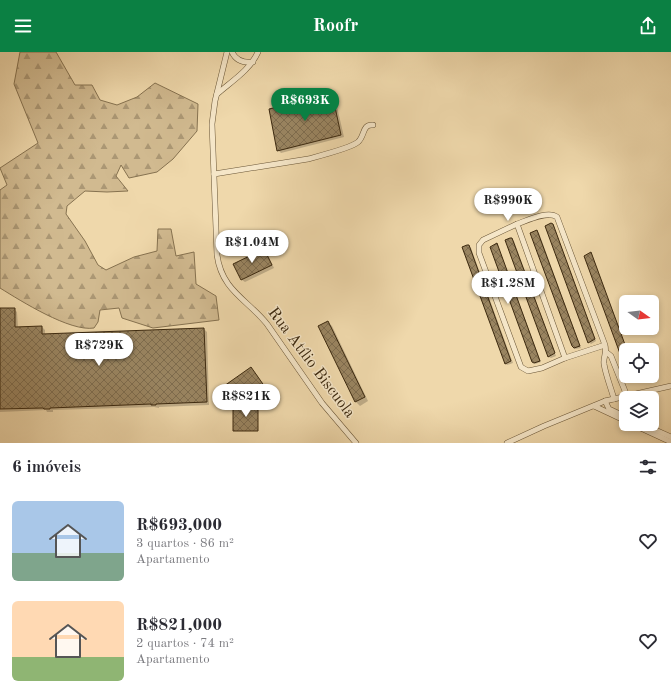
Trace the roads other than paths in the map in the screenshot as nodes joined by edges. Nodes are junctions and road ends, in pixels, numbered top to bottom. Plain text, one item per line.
1 (227, 52) edge
2 (232, 52) edge
3 (258, 52) edge
4 (253, 62) junction
5 (217, 94) junction
6 (373, 125) dead end
7 (214, 174) junction
8 (517, 224) junction
9 (605, 345) junction
10 (606, 352) junction
11 (565, 358) junction
12 (671, 386) edge
13 (625, 391) edge
14 (649, 391) edge
15 (619, 398) edge
16 (614, 399) junction
17 (606, 401) junction
18 (594, 406) junction
19 (619, 414) edge
20 (619, 418) edge
21 (647, 431) edge
22 (658, 431) edge
23 (671, 437) edge
24 (671, 442) edge
25 (356, 443) edge
26 (507, 443) edge

1 - 5 street, Rua Atílio Biscuola
2 - 4 street
3 - 4 street
4 - 5 street
5 - 7 street, Rua Atílio Biscuola
6 - 7 street
7 - 25 street, Rua Atílio Biscuola
8 - 9 street
8 - 11 street
8 - 11 street
9 - 10 street
9 - 11 street
10 - 13 street
10 - 16 street
12 - 14 street
15 - 16 street
16 - 17 street
17 - 18 street
17 - 19 street
18 - 20 street
18 - 26 street
21 - 24 street
22 - 23 street

